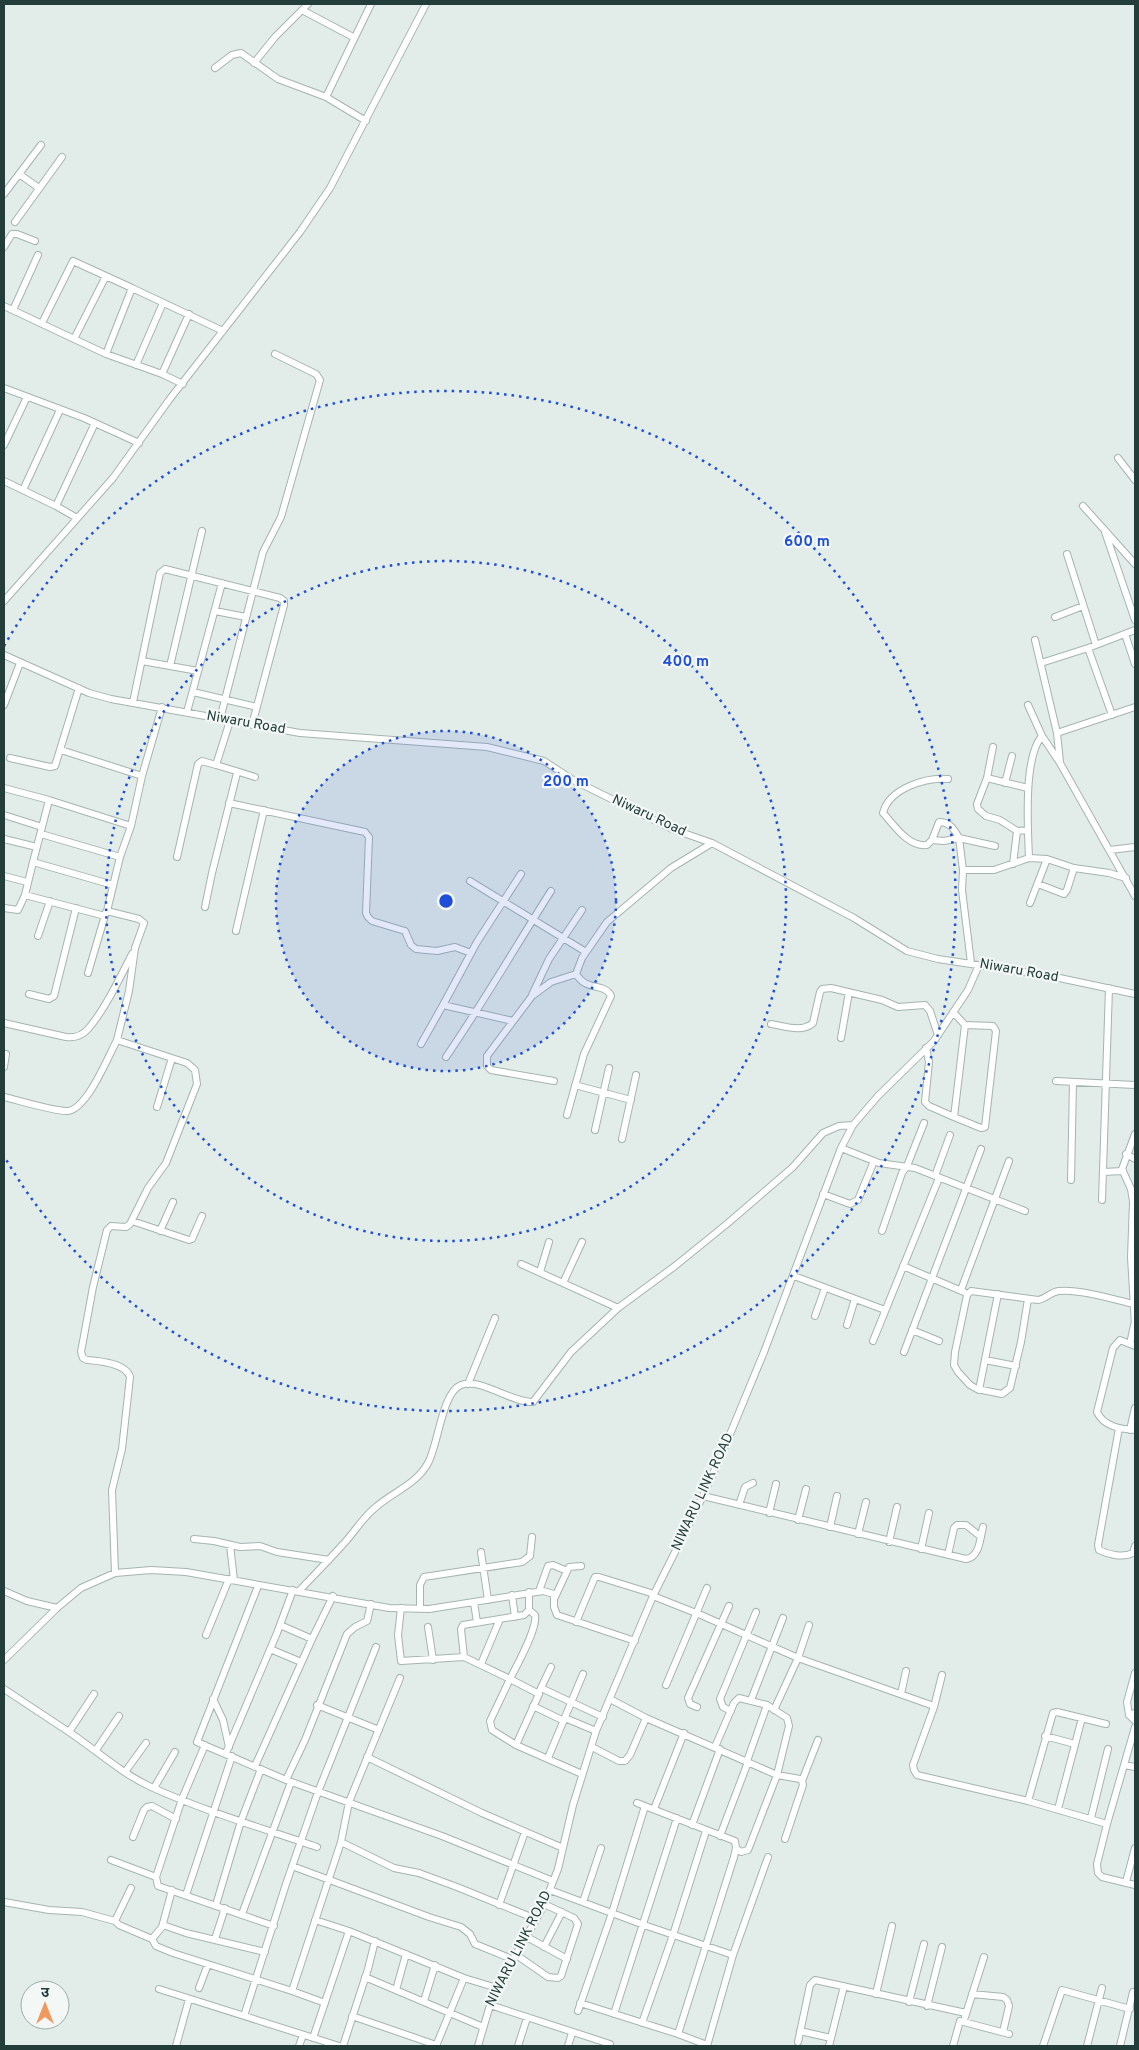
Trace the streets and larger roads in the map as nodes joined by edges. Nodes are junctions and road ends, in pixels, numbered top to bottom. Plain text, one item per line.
1 (308, 4) edge
2 (371, 4) edge
3 (426, 4) edge
4 (302, 10) junction
5 (353, 37) junction
6 (254, 63) junction
7 (215, 68) dead end
8 (326, 97) junction
9 (366, 121) junction
10 (41, 145) dead end
11 (62, 157) dead end
12 (19, 174) junction
13 (39, 188) junction
14 (4, 194) edge
15 (15, 222) dead end
16 (35, 241) dead end
17 (4, 248) edge
18 (38, 255) dead end
19 (106, 276) junction
20 (132, 288) junction
21 (163, 303) junction
22 (4, 306) edge
23 (13, 310) junction
24 (189, 314) junction
25 (42, 323) junction
26 (223, 331) junction
27 (74, 339) junction
28 (106, 354) junction
29 (275, 354) dead end
30 (136, 364) junction
31 (162, 374) junction
32 (183, 384) junction
33 (4, 388) edge
34 (27, 397) junction
35 (60, 410) junction
36 (95, 423) junction
37 (139, 443) junction
38 (4, 445) edge
39 (1118, 458) dead end
40 (1135, 477) edge
41 (4, 481) edge
42 (22, 490) junction
43 (56, 506) junction
44 (1083, 506) dead end
45 (77, 518) junction
46 (1104, 529) junction
47 (202, 531) dead end
48 (1068, 554) dead end
49 (1135, 564) edge
50 (190, 575) junction
51 (222, 583) junction
52 (253, 591) junction
53 (4, 601) edge
54 (1082, 606) junction
55 (215, 611) junction
56 (1055, 617) dead end
57 (246, 618) junction
58 (1135, 620) edge
59 (1135, 630) edge
60 (1125, 634) junction
61 (1035, 640) dead end
62 (1096, 645) junction
63 (1088, 648) junction
64 (4, 655) edge
65 (142, 661) junction
66 (20, 663) junction
67 (1041, 663) junction
68 (1135, 664) edge
69 (170, 666) junction
70 (198, 671) junction
71 (79, 688) junction
72 (193, 692) junction
73 (225, 700) junction
74 (133, 702) junction
75 (4, 704) edge
76 (1028, 705) dead end
77 (162, 707) junction
78 (257, 707) junction
79 (1135, 707) edge
80 (187, 712) junction
81 (1112, 715) junction
82 (220, 719) junction
83 (230, 721) junction
84 (252, 725) junction
85 (1057, 733) junction
86 (1042, 736) junction
87 (993, 747) dead end
88 (61, 750) junction
89 (1012, 756) dead end
90 (10, 758) dead end
91 (1060, 763) junction
92 (216, 766) junction
93 (236, 771) junction
94 (142, 776) junction
95 (255, 777) dead end
96 (987, 778) junction
97 (948, 779) dead end
98 (1005, 783) junction
99 (4, 788) edge
100 (1028, 788) junction
101 (49, 800) junction
102 (229, 803) junction
103 (264, 810) junction
104 (4, 815) edge
105 (131, 826) junction
106 (1028, 830) junction
107 (41, 831) junction
108 (1017, 831) junction
109 (959, 838) junction
110 (4, 839) edge
111 (932, 840) junction
112 (712, 843) junction
113 (995, 846) dead end
114 (37, 847) junction
115 (1135, 847) edge
116 (1110, 850) junction
117 (177, 856) dead end
118 (120, 857) junction
119 (1029, 858) junction
120 (1046, 859) junction
121 (33, 862) junction
122 (1013, 864) junction
123 (1074, 868) junction
124 (963, 870) junction
125 (521, 874) dead end
126 (4, 876) edge
127 (1126, 878) junction
128 (470, 881) dead end
129 (28, 882) junction
130 (1038, 884) junction
131 (113, 885) junction
132 (552, 891) dead end
133 (25, 895) junction
134 (1135, 896) edge
135 (505, 901) junction
136 (50, 902) junction
137 (1030, 903) dead end
138 (205, 907) dead end
139 (4, 908) edge
140 (76, 908) junction
141 (582, 910) dead end
142 (106, 913) junction
143 (533, 919) junction
144 (236, 931) dead end
145 (38, 936) dead end
146 (564, 938) junction
147 (135, 948) junction
148 (586, 952) junction
149 (471, 953) junction
150 (971, 963) junction
151 (979, 965) junction
152 (88, 973) dead end
153 (576, 974) junction
154 (1109, 988) junction
155 (849, 992) junction
156 (29, 994) dead end
157 (1135, 994) edge
158 (532, 996) junction
159 (443, 1005) junction
160 (953, 1012) junction
161 (476, 1013) junction
162 (514, 1021) junction
163 (4, 1023) edge
164 (771, 1024) dead end
165 (965, 1025) junction
166 (938, 1035) junction
167 (841, 1038) dead end
168 (117, 1040) junction
169 (421, 1044) dead end
170 (926, 1048) junction
171 (6, 1054) dead end
172 (446, 1057) dead end
173 (172, 1058) junction
174 (4, 1067) edge
175 (609, 1068) dead end
176 (636, 1075) dead end
177 (554, 1081) dead end
178 (1056, 1081) dead end
179 (1073, 1082) junction
180 (1106, 1084) junction
181 (575, 1085) junction
182 (1135, 1085) edge
183 (603, 1094) junction
184 (4, 1097) edge
185 (631, 1100) junction
186 (157, 1107) dead end
187 (567, 1116) dead end
188 (954, 1117) junction
189 (924, 1123) dead end
190 (853, 1125) junction
191 (595, 1130) dead end
192 (1135, 1134) edge
193 (950, 1135) dead end
194 (622, 1139) dead end
195 (841, 1148) junction
196 (981, 1149) dead end
197 (1126, 1154) junction
198 (1135, 1158) edge
199 (874, 1161) junction
200 (1009, 1161) dead end
201 (907, 1166) junction
202 (1122, 1171) junction
203 (1103, 1172) junction
204 (937, 1177) junction
205 (1071, 1180) dead end
206 (967, 1188) junction
207 (823, 1194) junction
208 (994, 1199) junction
209 (1102, 1200) dead end
210 (173, 1202) dead end
211 (1025, 1211) dead end
212 (202, 1216) dead end
213 (132, 1221) junction
214 (160, 1231) junction
215 (882, 1231) dead end
216 (549, 1242) dead end
217 (582, 1242) dead end
218 (521, 1264) dead end
219 (903, 1266) junction
220 (540, 1272) junction
221 (794, 1276) junction
222 (932, 1278) junction
223 (563, 1283) junction
224 (825, 1288) junction
225 (962, 1290) junction
226 (998, 1294) junction
227 (967, 1296) junction
228 (855, 1299) junction
229 (1028, 1299) junction
230 (1133, 1304) junction
231 (618, 1308) junction
232 (885, 1310) junction
233 (815, 1316) dead end
234 (495, 1318) dead end
235 (847, 1325) dead end
236 (1135, 1325) edge
237 (912, 1330) junction
238 (939, 1341) dead end
239 (873, 1342) dead end
240 (1132, 1345) edge
241 (904, 1352) dead end
242 (985, 1360) junction
243 (1016, 1366) junction
244 (468, 1384) junction
245 (979, 1390) junction
246 (1135, 1408) edge
247 (1120, 1428) junction
248 (1133, 1430) edge
249 (753, 1483) dead end
250 (776, 1484) dead end
251 (806, 1490) dead end
252 (703, 1496) junction
253 (837, 1496) dead end
254 (866, 1502) dead end
255 (738, 1506) junction
256 (897, 1507) dead end
257 (769, 1513) junction
258 (930, 1513) dead end
259 (798, 1520) junction
260 (983, 1527) dead end
261 (830, 1528) junction
262 (858, 1534) junction
263 (981, 1536) junction
264 (532, 1537) dead end
265 (194, 1539) dead end
266 (889, 1542) junction
267 (230, 1545) junction
268 (1135, 1546) edge
269 (921, 1549) junction
270 (481, 1552) dead end
271 (948, 1555) junction
272 (329, 1560) junction
273 (581, 1566) dead end
274 (484, 1568) junction
275 (567, 1571) junction
276 (115, 1573) junction
277 (231, 1579) junction
278 (258, 1586) junction
279 (707, 1588) dead end
280 (296, 1590) junction
281 (4, 1591) edge
282 (539, 1591) junction
283 (529, 1592) junction
284 (512, 1595) junction
285 (653, 1595) junction
286 (333, 1596) junction
287 (555, 1597) junction
288 (488, 1600) junction
289 (474, 1603) junction
290 (371, 1604) junction
291 (729, 1606) dead end
292 (57, 1608) junction
293 (401, 1608) junction
294 (420, 1608) junction
295 (529, 1610) junction
296 (756, 1612) dead end
297 (697, 1614) junction
298 (515, 1617) junction
299 (783, 1618) dead end
300 (500, 1619) junction
301 (477, 1622) junction
302 (576, 1622) junction
303 (280, 1625) junction
304 (721, 1625) junction
305 (809, 1625) dead end
306 (428, 1628) dead end
307 (206, 1635) dead end
308 (747, 1637) junction
309 (312, 1639) junction
310 (635, 1641) junction
311 (376, 1647) dead end
312 (772, 1647) junction
313 (270, 1649) junction
314 (464, 1657) junction
315 (798, 1658) junction
316 (4, 1660) edge
317 (433, 1660) junction
318 (301, 1662) junction
319 (481, 1664) junction
320 (551, 1667) dead end
321 (906, 1671) dead end
322 (1135, 1673) edge
323 (583, 1674) dead end
324 (942, 1675) dead end
325 (400, 1678) dead end
326 (510, 1679) junction
327 (666, 1685) dead end
328 (4, 1690) edge
329 (540, 1691) junction
330 (94, 1694) dead end
331 (901, 1694) junction
332 (214, 1699) junction
333 (610, 1699) junction
334 (751, 1700) junction
335 (572, 1702) junction
336 (317, 1705) junction
337 (533, 1706) junction
338 (767, 1706) junction
339 (697, 1707) dead end
340 (934, 1707) junction
341 (774, 1710) junction
342 (731, 1711) junction
343 (119, 1716) dead end
344 (1132, 1716) edge
345 (603, 1717) junction
346 (348, 1718) junction
347 (646, 1718) junction
348 (1082, 1718) junction
349 (565, 1720) junction
350 (1106, 1724) dead end
351 (1135, 1727) edge
352 (379, 1730) junction
353 (596, 1731) junction
354 (68, 1732) junction
355 (684, 1733) junction
356 (1045, 1736) junction
357 (818, 1740) dead end
358 (146, 1743) dead end
359 (205, 1744) junction
360 (1075, 1744) junction
361 (516, 1745) junction
362 (592, 1747) junction
363 (718, 1748) junction
364 (1108, 1749) dead end
365 (96, 1750) junction
366 (175, 1752) dead end
367 (229, 1752) junction
368 (367, 1758) junction
369 (548, 1758) junction
370 (747, 1762) junction
371 (1124, 1765) junction
372 (1135, 1767) edge
373 (258, 1768) junction
374 (125, 1772) junction
375 (582, 1774) junction
376 (777, 1775) junction
377 (288, 1781) junction
378 (802, 1781) junction
379 (154, 1788) junction
380 (318, 1792) junction
381 (182, 1799) junction
382 (1028, 1800) junction
383 (349, 1802) junction
384 (637, 1803) dead end
385 (645, 1806) junction
386 (654, 1809) junction
387 (1058, 1809) junction
388 (213, 1811) junction
389 (677, 1818) junction
390 (1091, 1818) junction
391 (176, 1819) junction
392 (242, 1821) junction
393 (1107, 1824) junction
394 (692, 1825) junction
395 (706, 1831) junction
396 (272, 1832) junction
397 (525, 1832) junction
398 (720, 1836) junction
399 (133, 1837) dead end
400 (785, 1839) dead end
401 (301, 1842) junction
402 (341, 1842) junction
403 (316, 1847) dead end
404 (563, 1848) junction
405 (601, 1848) dead end
406 (736, 1848) junction
407 (1135, 1848) edge
408 (768, 1857) dead end
409 (111, 1860) dead end
410 (515, 1865) junction
411 (292, 1866) junction
412 (156, 1877) junction
413 (329, 1879) junction
414 (553, 1882) junction
415 (1126, 1882) junction
416 (1135, 1885) edge
417 (131, 1888) dead end
418 (172, 1890) junction
419 (550, 1890) junction
420 (186, 1895) junction
421 (4, 1902) edge
422 (583, 1902) junction
423 (544, 1904) junction
424 (216, 1905) junction
425 (500, 1905) junction
426 (225, 1908) junction
427 (562, 1912) junction
428 (612, 1913) junction
429 (242, 1914) junction
430 (536, 1919) junction
431 (315, 1920) junction
432 (115, 1921) junction
433 (163, 1924) junction
434 (644, 1925) junction
435 (274, 1926) junction
436 (892, 1926) dead end
437 (349, 1932) junction
438 (673, 1935) junction
439 (525, 1936) junction
440 (152, 1939) junction
441 (215, 1939) junction
442 (375, 1941) junction
443 (924, 1944) dead end
444 (706, 1946) junction
445 (544, 1947) junction
446 (942, 1948) dead end
447 (265, 1952) junction
448 (406, 1954) junction
449 (733, 1955) junction
450 (514, 1957) junction
451 (984, 1957) dead end
452 (567, 1959) junction
453 (208, 1964) junction
454 (435, 1966) junction
455 (365, 1977) junction
456 (464, 1978) junction
457 (254, 1980) junction
458 (844, 1986) junction
459 (159, 1988) dead end
460 (199, 1988) dead end
461 (497, 1988) junction
462 (1102, 1988) dead end
463 (396, 1990) junction
464 (292, 1991) junction
465 (1133, 1992) dead end
466 (876, 1994) junction
467 (972, 1994) junction
468 (189, 1999) junction
469 (1099, 2000) junction
470 (424, 2001) junction
471 (909, 2002) junction
472 (324, 2003) junction
473 (580, 2003) junction
474 (490, 2005) junction
475 (926, 2006) junction
476 (1130, 2009) junction
477 (578, 2011) dead end
478 (450, 2012) junction
479 (966, 2013) junction
480 (614, 2014) junction
481 (244, 2016) junction
482 (352, 2016) junction
483 (527, 2018) junction
484 (964, 2022) junction
485 (642, 2023) junction
486 (483, 2026) junction
487 (800, 2031) junction
488 (572, 2033) junction
489 (678, 2034) junction
490 (303, 2035) junction
491 (313, 2038) junction
492 (831, 2038) junction
493 (798, 2042) dead end
494 (176, 2046) edge
495 (299, 2046) edge
496 (339, 2046) edge
497 (344, 2046) edge
498 (436, 2046) edge
499 (478, 2046) edge
500 (518, 2046) edge
501 (568, 2046) edge
502 (610, 2046) edge
503 (707, 2046) edge
504 (829, 2046) edge
505 (953, 2046) edge
506 (1043, 2046) edge
507 (1086, 2046) edge
508 (1120, 2046) edge

1 - 4 street
2 - 5 street
3 - 9 street
4 - 5 street
4 - 6 street
5 - 8 street
6 - 7 street
6 - 8 street
8 - 9 street
9 - 26 street
10 - 12 street
11 - 13 street
12 - 13 street
12 - 14 street
13 - 15 street
16 - 17 street
18 - 23 street
19 - 20 street
19 - 25 street
19 - 27 street
20 - 21 street
20 - 28 street
21 - 24 street
21 - 30 street
22 - 23 street
23 - 25 street
24 - 26 street
24 - 31 street
25 - 27 street
26 - 32 street
27 - 28 street
28 - 30 street
29 - 52 street
30 - 31 street
31 - 32 street
32 - 37 street
33 - 34 street
34 - 35 street
34 - 38 street
35 - 36 street
35 - 42 street
36 - 37 street
36 - 43 street
37 - 45 street
39 - 40 street
41 - 42 street
42 - 43 street
43 - 45 street
44 - 46 street
45 - 53 street
46 - 49 street
46 - 58 street
47 - 50 street
48 - 54 street
50 - 51 street
50 - 65 street
50 - 69 street
51 - 52 street
51 - 55 street
52 - 57 street
52 - 78 street
54 - 56 street
54 - 62 street
55 - 57 street
55 - 70 street
57 - 73 street
59 - 60 street
60 - 62 street
60 - 68 street
61 - 67 street
62 - 63 street
63 - 67 street
63 - 81 street
64 - 66 street, Niwaru Road
65 - 69 street
65 - 74 street
66 - 71 street, Niwaru Road
66 - 75 street
67 - 85 street
69 - 70 street
70 - 72 street
71 - 74 street, Niwaru Road
71 - 88 street
72 - 73 street
72 - 80 street
73 - 78 street
73 - 82 street
74 - 77 street, Niwaru Road
76 - 86 street
77 - 80 street, Niwaru Road
77 - 94 street
78 - 84 street
79 - 81 street
80 - 82 street, Niwaru Road
81 - 85 street
82 - 83 street, Niwaru Road
83 - 84 street, Niwaru Road
83 - 92 street
84 - 112 street, Niwaru Road
85 - 91 street
86 - 91 street
86 - 100 street
87 - 96 street
88 - 90 street
88 - 94 street
89 - 98 street
91 - 116 street
92 - 93 street
92 - 117 street
93 - 95 street
93 - 102 street
94 - 105 street
96 - 98 street
96 - 108 street
97 - 111 street
98 - 100 street
99 - 101 street
100 - 106 street
101 - 105 street
101 - 107 street
102 - 103 street
102 - 138 street
103 - 144 street
103 - 149 street
104 - 107 street
105 - 118 street
106 - 108 street
106 - 119 street
107 - 114 street
107 - 118 street
108 - 122 street
109 - 111 street
109 - 111 street
109 - 113 street
109 - 124 street
110 - 114 street
112 - 148 street
112 - 150 street, Niwaru Road
114 - 121 street
115 - 116 street
116 - 127 street
118 - 131 street
119 - 120 street
119 - 122 street
120 - 123 street
120 - 130 street
121 - 129 street
121 - 131 street
122 - 124 street
123 - 127 street
123 - 130 street
124 - 150 street
125 - 135 street
126 - 129 street
127 - 134 street
128 - 135 street
129 - 133 street
130 - 137 street
131 - 142 street
132 - 143 street
133 - 136 street
133 - 139 street
135 - 143 street
135 - 149 street
136 - 140 street
136 - 145 street
140 - 142 street
140 - 156 street
141 - 146 street
142 - 147 street
142 - 152 street
143 - 146 street
143 - 161 street
146 - 148 street
146 - 158 street
147 - 163 street
147 - 168 street
148 - 153 street
149 - 159 street
150 - 151 street, Niwaru Road
151 - 154 street, Niwaru Road
151 - 160 street, NIWARU LINK ROAD
153 - 158 street
153 - 181 street
154 - 157 street, Niwaru Road
154 - 180 street
155 - 164 street
155 - 166 street
155 - 167 street
158 - 162 street
159 - 161 street
159 - 169 street
160 - 165 street
160 - 166 street, NIWARU LINK ROAD
161 - 162 street
161 - 172 street
162 - 177 street
165 - 188 street
165 - 188 street
166 - 170 street, NIWARU LINK ROAD
168 - 173 street
168 - 184 street
170 - 188 street
170 - 190 street, NIWARU LINK ROAD
171 - 174 street
173 - 186 street
173 - 213 street
175 - 183 street
176 - 185 street
178 - 179 street
179 - 180 street
179 - 205 street
180 - 182 street
180 - 203 street
181 - 183 street
181 - 187 street
183 - 185 street
183 - 191 street
185 - 194 street
189 - 201 street
190 - 195 street, NIWARU LINK ROAD
190 - 231 street
192 - 197 street
193 - 204 street
195 - 199 street
195 - 207 street, NIWARU LINK ROAD
196 - 206 street
197 - 198 street
197 - 202 street
199 - 201 street
199 - 207 street
200 - 208 street
201 - 204 street
201 - 215 street
202 - 203 street
202 - 230 street
203 - 209 street
204 - 206 street
204 - 219 street
206 - 208 street
206 - 222 street
207 - 221 street, NIWARU LINK ROAD
208 - 211 street
208 - 225 street
210 - 214 street
212 - 214 street
213 - 214 street
213 - 276 street
216 - 220 street
217 - 223 street
218 - 220 street
219 - 222 street
219 - 232 street
220 - 223 street
221 - 224 street
221 - 252 street, NIWARU LINK ROAD
222 - 225 street
222 - 237 street
223 - 231 street
224 - 228 street
224 - 233 street
225 - 227 street
226 - 227 street
226 - 229 street
226 - 242 street
227 - 245 street
228 - 232 street
228 - 235 street
229 - 230 street
229 - 243 street
230 - 236 street
231 - 244 street
232 - 239 street
234 - 244 street
236 - 240 street
237 - 238 street
237 - 241 street
240 - 247 street
242 - 243 street
242 - 245 street
243 - 245 street
244 - 272 street
246 - 248 street
247 - 248 street
247 - 268 street
249 - 255 street
250 - 257 street
251 - 259 street
252 - 255 street
252 - 285 street, NIWARU LINK ROAD
253 - 261 street
254 - 262 street
255 - 257 street
256 - 266 street
257 - 259 street
258 - 269 street
259 - 261 street
260 - 263 street
261 - 262 street
262 - 266 street
263 - 271 street
263 - 271 street
264 - 274 street
265 - 267 street
266 - 269 street
267 - 272 street
267 - 277 street
269 - 271 street
270 - 274 street
272 - 280 street
273 - 275 street
274 - 288 street
274 - 294 street
275 - 282 street
275 - 287 street
276 - 277 street
276 - 292 street
277 - 278 street
277 - 307 street
278 - 280 street
278 - 332 street
279 - 297 street
280 - 286 street
280 - 303 street
281 - 292 street
282 - 283 street
282 - 287 street
283 - 284 street
283 - 295 street
284 - 288 street
284 - 298 street
285 - 297 street
285 - 302 street
285 - 310 street, NIWARU LINK ROAD
286 - 290 street
286 - 309 street
287 - 302 street
288 - 289 street
289 - 294 street
289 - 301 street
290 - 293 street
290 - 336 street
291 - 304 street
292 - 316 street
293 - 294 street
293 - 317 street
295 - 298 street
295 - 326 street
296 - 308 street
297 - 304 street
297 - 327 street
298 - 300 street
299 - 312 street
300 - 301 street
300 - 319 street
301 - 314 street
302 - 310 street
303 - 309 street
303 - 313 street
304 - 308 street
304 - 339 street
305 - 315 street
306 - 317 street
308 - 312 street
308 - 342 street
309 - 318 street
310 - 333 street, NIWARU LINK ROAD
311 - 346 street
312 - 315 street
312 - 334 street
313 - 318 street
313 - 367 street
314 - 317 street
314 - 319 street
315 - 331 street
315 - 341 street
318 - 373 street
319 - 326 street
320 - 329 street
321 - 331 street
322 - 344 street
323 - 335 street
324 - 340 street
325 - 352 street
326 - 329 street
326 - 361 street
328 - 354 street
329 - 335 street
329 - 337 street
330 - 354 street
331 - 340 street
332 - 359 street
332 - 367 street
333 - 345 street, NIWARU LINK ROAD
333 - 347 street
334 - 338 street
334 - 342 street
335 - 345 street
335 - 349 street
336 - 346 street
336 - 377 street
337 - 349 street
337 - 361 street
338 - 341 street
338 - 370 street
340 - 382 street
341 - 376 street
342 - 363 street
343 - 365 street
345 - 353 street, NIWARU LINK ROAD
346 - 352 street
346 - 380 street
347 - 355 street
347 - 362 street
348 - 350 street
348 - 356 street
348 - 360 street
349 - 353 street
349 - 369 street
351 - 371 street
352 - 368 street
353 - 362 street, NIWARU LINK ROAD
354 - 365 street
355 - 363 street
355 - 386 street
356 - 360 street
356 - 382 street
357 - 378 street
358 - 374 street
359 - 367 street
359 - 381 street
360 - 387 street
361 - 369 street
362 - 375 street, NIWARU LINK ROAD
363 - 370 street
363 - 394 street
364 - 390 street
365 - 374 street
366 - 379 street
367 - 373 street
367 - 388 street
368 - 383 street
368 - 397 street
369 - 375 street
370 - 376 street
370 - 398 street
371 - 372 street
371 - 393 street
373 - 377 street
373 - 392 street
374 - 379 street
375 - 404 street, NIWARU LINK ROAD
376 - 378 street
376 - 406 street
377 - 380 street
377 - 396 street
378 - 400 street
379 - 381 street
380 - 383 street
380 - 401 street
381 - 388 street
381 - 391 street
382 - 387 street
383 - 402 street
383 - 410 street
384 - 385 street
385 - 386 street
385 - 428 street
386 - 389 street
387 - 390 street
388 - 392 street
388 - 420 street
389 - 394 street
389 - 434 street
390 - 393 street
391 - 399 street
391 - 412 street
392 - 396 street
392 - 424 street
393 - 415 street
394 - 395 street
395 - 398 street
395 - 438 street
396 - 401 street
396 - 429 street
397 - 404 street
397 - 410 street
398 - 406 street
401 - 403 street
401 - 411 street
402 - 413 street
402 - 425 street
404 - 414 street, NIWARU LINK ROAD
405 - 422 street
406 - 444 street
407 - 415 street
408 - 449 street
409 - 412 street
410 - 414 street
410 - 425 street
411 - 413 street
411 - 435 street
412 - 418 street
413 - 431 street
413 - 450 street
414 - 419 street, NIWARU LINK ROAD
415 - 416 street
417 - 432 street
418 - 420 street
418 - 433 street
419 - 422 street
419 - 423 street, NIWARU LINK ROAD
420 - 424 street
421 - 432 street
422 - 428 street
423 - 427 street
423 - 430 street, NIWARU LINK ROAD
424 - 426 street
425 - 430 street
426 - 429 street
426 - 441 street
427 - 445 street
427 - 452 street
428 - 434 street
428 - 473 street
429 - 435 street
430 - 439 street, NIWARU LINK ROAD
431 - 437 street
431 - 464 street
432 - 440 street
433 - 440 street
433 - 441 street
434 - 438 street
434 - 480 street
435 - 447 street
436 - 466 street
437 - 442 street
437 - 472 street
438 - 444 street
438 - 485 street
439 - 445 street
439 - 450 street, NIWARU LINK ROAD
440 - 453 street
441 - 447 street
442 - 448 street
442 - 455 street
443 - 471 street
444 - 449 street
444 - 489 street
445 - 452 street
446 - 475 street
447 - 457 street
448 - 454 street
448 - 463 street
449 - 503 street
450 - 452 street
450 - 461 street, NIWARU LINK ROAD
451 - 467 street
453 - 457 street
453 - 460 street
454 - 456 street
454 - 470 street
455 - 463 street
455 - 482 street
456 - 461 street
456 - 478 street
457 - 464 street
457 - 481 street
458 - 466 street
458 - 487 street
458 - 492 street
459 - 468 street
461 - 474 street, NIWARU LINK ROAD
462 - 469 street
463 - 470 street
464 - 472 street
465 - 476 street
466 - 471 street
467 - 479 street
467 - 484 street
468 - 481 street
468 - 494 street
469 - 476 street
469 - 506 street
469 - 507 street
470 - 478 street
471 - 475 street
472 - 491 street
473 - 477 street
473 - 480 street
474 - 483 street
474 - 486 street, NIWARU LINK ROAD
475 - 479 street
476 - 508 street
478 - 486 street
478 - 498 street
479 - 484 street
480 - 485 street
481 - 490 street
482 - 497 street
482 - 498 street
483 - 488 street
483 - 500 street
484 - 505 street
485 - 489 street
486 - 499 street, NIWARU LINK ROAD
487 - 492 street
487 - 493 street
488 - 501 street
488 - 502 street
489 - 503 street
490 - 491 street
490 - 495 street
491 - 496 street
492 - 504 street

